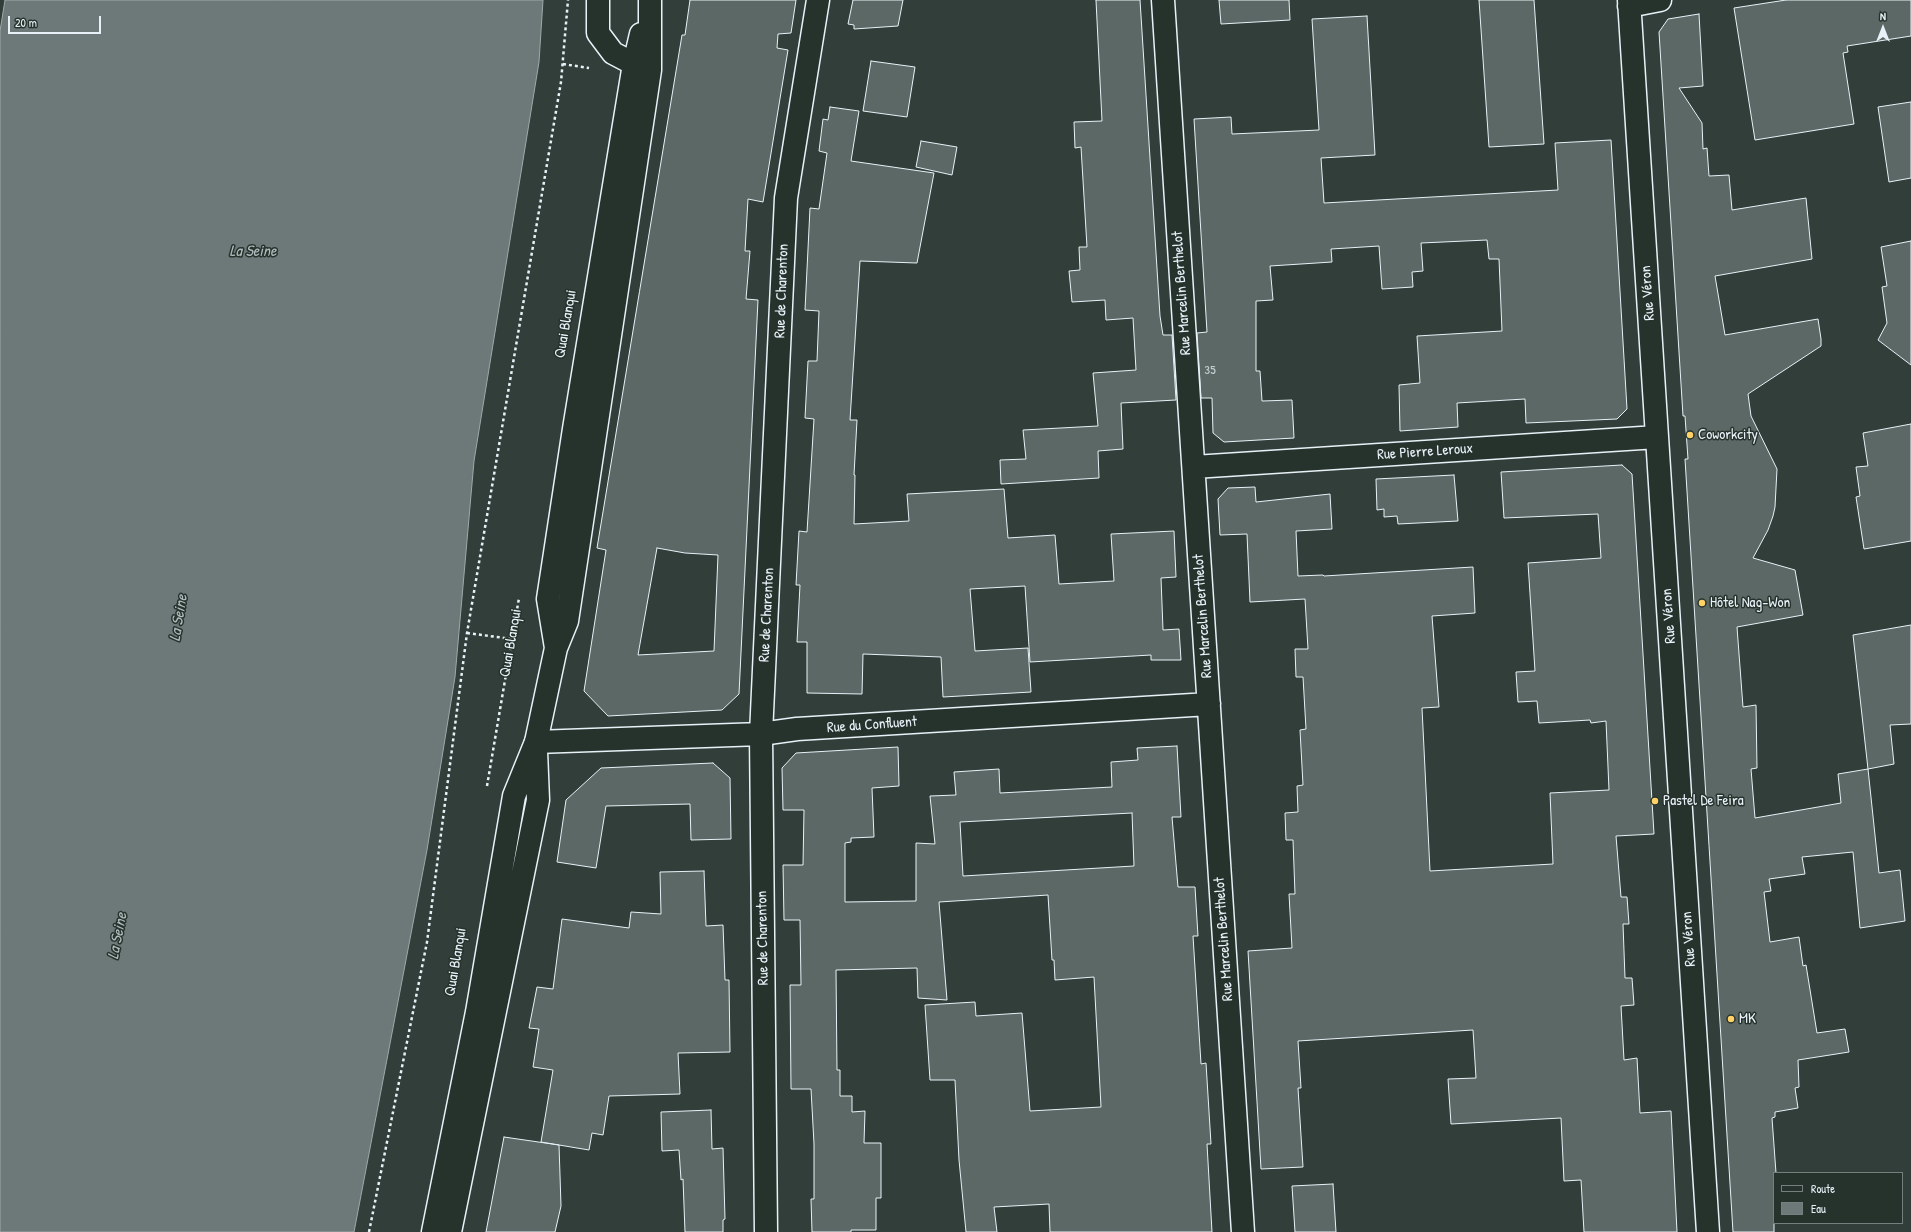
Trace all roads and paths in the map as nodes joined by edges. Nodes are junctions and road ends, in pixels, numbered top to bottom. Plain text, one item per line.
1 (568, 0) edge
2 (598, 0) edge
3 (650, 0) edge
4 (818, 0) edge
5 (1163, 0) edge
6 (1660, 0) edge
7 (1629, 3) edge
8 (611, 63) junction
9 (563, 64) junction
10 (634, 64) junction
11 (1657, 437) junction
12 (1194, 467) junction
13 (520, 592) dead end
14 (467, 633) junction
15 (512, 639) junction
16 (556, 648) junction
17 (1209, 704) junction
18 (761, 734) junction
19 (536, 742) junction
20 (486, 791) dead end
21 (369, 1232) edge
22 (433, 1232) edge
23 (450, 1232) edge
24 (766, 1232) edge
25 (1243, 1232) edge
26 (1708, 1232) edge

1 - 9 path
2 - 8 street
3 - 10 street, Quai Blanqui
3 - 16 street, Quai Blanqui
4 - 18 street, Rue de Charenton
5 - 12 street, Rue Marcelin Berthelot
6 - 7 street
7 - 11 street, Rue Véron
8 - 9 path
8 - 10 street
9 - 14 path
10 - 16 street, Quai Blanqui
11 - 12 street, Rue Pierre Leroux
11 - 26 street, Rue Véron
12 - 17 street, Rue Marcelin Berthelot
13 - 15 path, Quai Blanqui
14 - 15 path
14 - 21 path
15 - 20 path, Quai Blanqui
16 - 19 street, Quai Blanqui
17 - 18 street, Rue du Confluent
17 - 25 street, Rue Marcelin Berthelot
18 - 19 street, Rue du Confluent
18 - 24 street, Rue de Charenton
19 - 22 street, Quai Blanqui
19 - 23 street, Quai Blanqui

